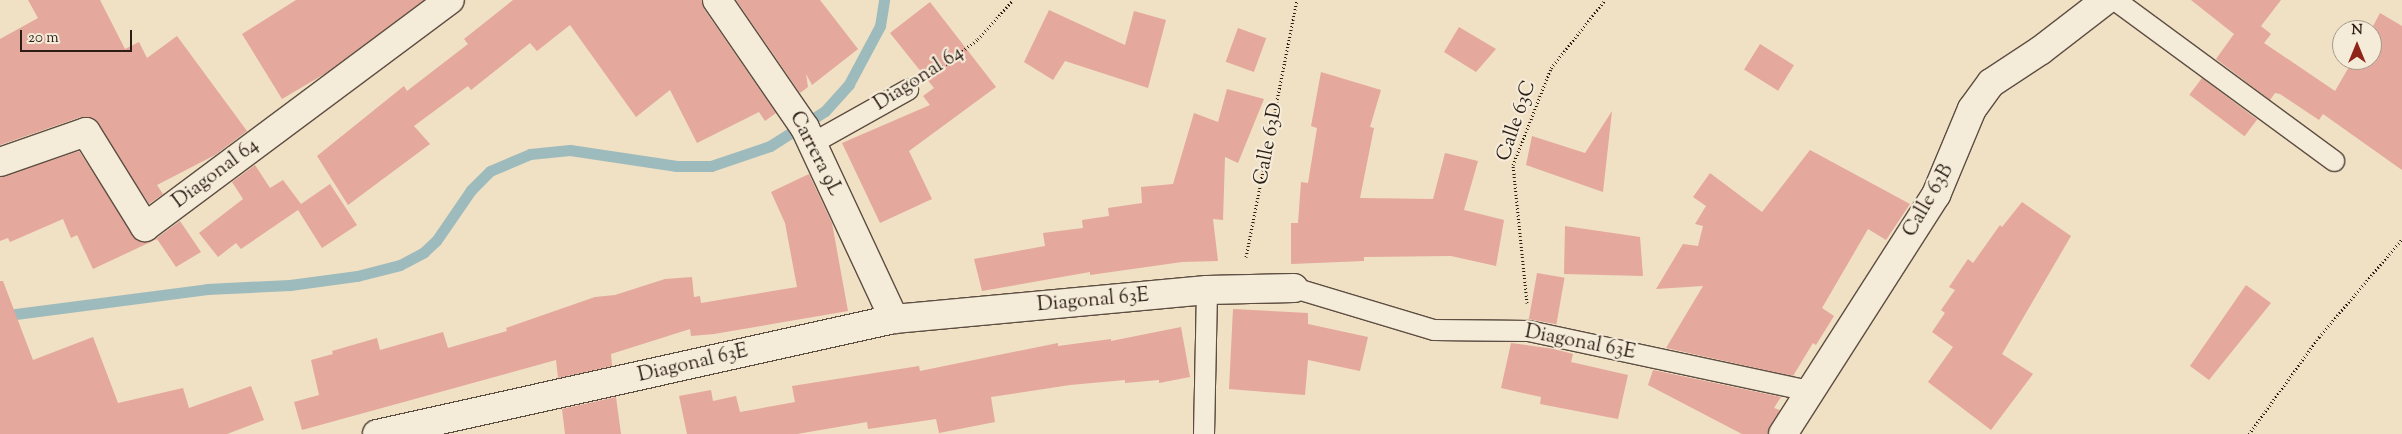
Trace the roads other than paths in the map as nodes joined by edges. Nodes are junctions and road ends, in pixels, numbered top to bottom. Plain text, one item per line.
1 (450, 0) edge
2 (717, 0) edge
3 (2106, 0) edge
4 (2115, 0) edge
5 (908, 90) road end
6 (806, 131) junction
7 (2334, 161) dead end
8 (0, 162) edge
9 (1294, 288) joint
10 (1207, 290) junction
11 (894, 319) junction
12 (1808, 391) junction
13 (377, 434) edge
14 (1204, 434) edge
15 (1783, 434) edge

1 - 8 street, Diagonal 64
2 - 6 street, Carrera 9L
3 - 12 street, Calle 63B
4 - 7 lane
5 - 6 lane, Diagonal 64
6 - 11 street, Carrera 9L
9 - 10 street, Diagonal 63E
9 - 12 lane, Diagonal 63E
10 - 11 street, Diagonal 63E
10 - 14 lane
11 - 13 street, Diagonal 63E
12 - 15 street, Calle 63B

